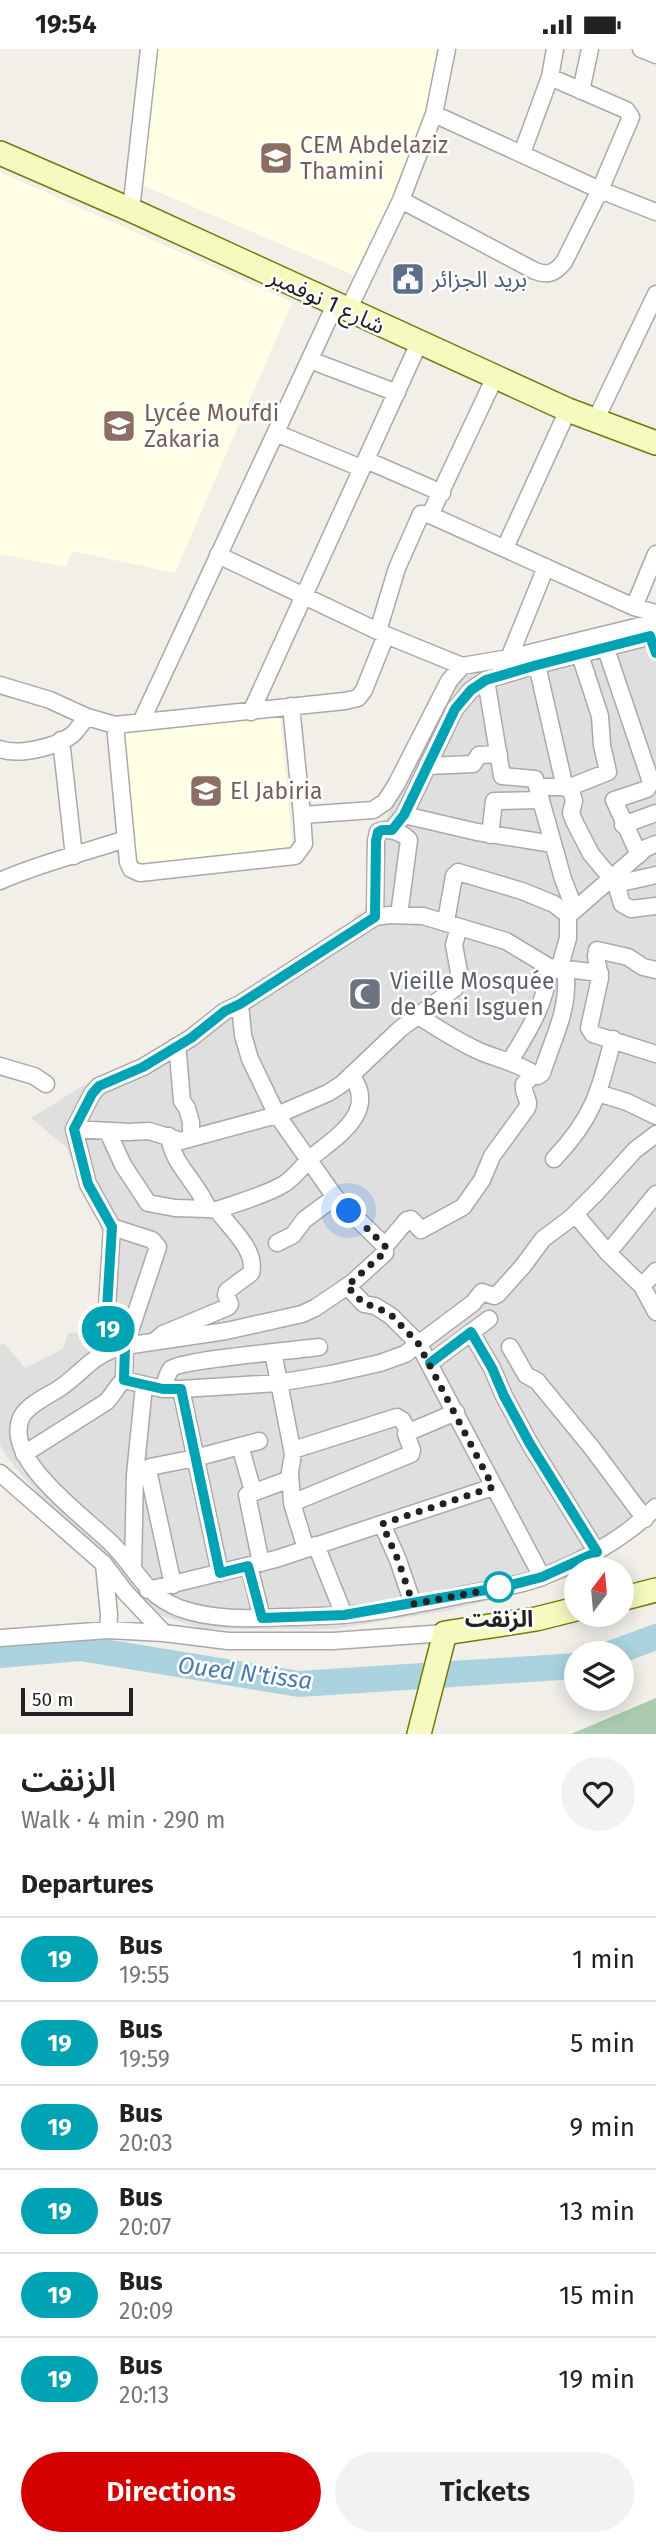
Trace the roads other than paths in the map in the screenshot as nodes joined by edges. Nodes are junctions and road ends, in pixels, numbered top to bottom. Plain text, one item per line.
1 (149, 49) edge
2 (447, 49) edge
3 (555, 49) edge
4 (590, 49) edge
5 (641, 49) edge
6 (656, 55) edge
7 (550, 77) junction
8 (581, 91) junction
9 (433, 114) junction
10 (0, 153) edge
11 (522, 153) junction
12 (600, 190) junction
13 (401, 200) junction
14 (131, 210) junction
15 (656, 212) edge
16 (656, 294) edge
17 (342, 307) junction
18 (419, 343) junction
19 (310, 360) junction
20 (495, 377) junction
21 (397, 393) junction
22 (568, 410) junction
23 (596, 419) junction
24 (276, 433) junction
25 (656, 443) edge
26 (364, 464) junction
27 (442, 493) junction
28 (430, 515) junction
29 (505, 548) junction
30 (656, 554) edge
31 (218, 555) junction
32 (546, 567) junction
33 (304, 597) junction
34 (634, 607) junction
35 (656, 613) edge
36 (654, 631) edge
37 (382, 633) junction
38 (606, 649) junction
39 (656, 653) edge
40 (580, 655) junction
41 (509, 657) junction
42 (537, 665) junction
43 (462, 666) junction
44 (486, 680) junction
45 (0, 685) edge
46 (291, 706) junction
47 (251, 712) junction
48 (87, 717) junction
49 (141, 722) junction
50 (115, 725) junction
51 (61, 740) junction
52 (0, 749) edge
53 (499, 754) junction
54 (427, 765) junction
55 (568, 787) junction
56 (540, 794) junction
57 (656, 813) edge
58 (302, 815) junction
59 (404, 815) junction
60 (623, 825) junction
61 (392, 830) junction
62 (490, 835) junction
63 (125, 839) junction
64 (553, 843) junction
65 (656, 844) edge
66 (639, 855) junction
67 (74, 856) junction
68 (656, 875) edge
69 (0, 881) edge
70 (614, 881) junction
71 (656, 906) edge
72 (571, 913) junction
73 (399, 915) junction
74 (375, 917) junction
75 (453, 924) junction
76 (558, 969) junction
77 (656, 970) edge
78 (600, 973) junction
79 (240, 1004) junction
80 (417, 1015) junction
81 (612, 1039) junction
82 (174, 1047) junction
83 (656, 1054) edge
84 (510, 1061) junction
85 (0, 1066) edge
86 (534, 1074) junction
87 (351, 1075) junction
88 (46, 1084) dead end
89 (598, 1093) junction
90 (277, 1115) junction
91 (656, 1116) edge
92 (74, 1129) junction
93 (108, 1132) junction
94 (656, 1134) edge
95 (169, 1136) junction
96 (191, 1138) junction
97 (555, 1159) dead end
98 (308, 1160) junction
99 (656, 1194) edge
100 (335, 1198) junction
101 (213, 1210) junction
102 (575, 1214) junction
103 (112, 1227) junction
104 (277, 1243) dead end
105 (385, 1246) junction
106 (608, 1253) junction
107 (656, 1271) edge
108 (347, 1286) junction
109 (642, 1286) junction
110 (656, 1312) edge
111 (489, 1319) dead end
112 (471, 1332) junction
113 (153, 1343) junction
114 (418, 1343) junction
115 (319, 1347) dead end
116 (510, 1347) dead end
117 (117, 1348) junction
118 (273, 1352) junction
119 (430, 1363) junction
120 (124, 1380) junction
121 (278, 1383) junction
122 (144, 1386) junction
123 (163, 1389) junction
124 (181, 1389) junction
125 (456, 1412) junction
126 (409, 1431) junction
127 (259, 1440) dead end
128 (240, 1446) junction
129 (293, 1450) junction
130 (24, 1454) junction
131 (195, 1458) junction
132 (0, 1473) edge
133 (290, 1479) junction
134 (493, 1487) junction
135 (253, 1491) junction
136 (292, 1503) junction
137 (650, 1513) edge
138 (382, 1524) junction
139 (311, 1547) junction
140 (597, 1552) junction
141 (104, 1564) junction
142 (255, 1565) junction
143 (133, 1569) junction
144 (220, 1573) junction
145 (542, 1577) junction
146 (173, 1585) junction
147 (148, 1590) junction
148 (656, 1590) edge
149 (634, 1596) edge
150 (413, 1604) junction
151 (564, 1612) edge
152 (344, 1615) junction
153 (262, 1618) junction
154 (108, 1630) junction
155 (164, 1633) junction
156 (445, 1633) junction
157 (0, 1638) edge
158 (419, 1734) edge

1 - 14 street
2 - 9 street
3 - 7 street
4 - 8 street
5 - 6 street
7 - 8 street
7 - 11 street
8 - 12 street
9 - 11 street
9 - 13 street
10 - 14 main road, شارع 1 نوفمبر
11 - 12 street
12 - 13 street
12 - 15 street
13 - 17 street
14 - 17 main road, شارع 1 نوفمبر
16 - 23 street
17 - 18 main road, شارع 1 نوفمبر
17 - 19 street
18 - 20 main road, شارع 1 نوفمبر
18 - 21 street
19 - 21 street
19 - 24 street
20 - 22 main road, شارع 1 نوفمبر
20 - 27 street
21 - 26 street
22 - 23 main road, شارع 1 نوفمبر
22 - 29 street
23 - 25 main road, شارع 1 نوفمبر
24 - 26 street
24 - 31 street
26 - 27 street
26 - 33 street
27 - 28 street
28 - 29 street
28 - 37 street
29 - 32 street
30 - 34 street
31 - 33 street
31 - 49 street
32 - 34 street
32 - 41 street
33 - 37 street
33 - 47 street
34 - 35 street
36 - 38 street
36 - 39 street
36 - 41 street
37 - 43 street
37 - 46 street
38 - 40 street
38 - 60 street
40 - 42 street
40 - 55 street
41 - 43 street
42 - 44 street
42 - 55 street
43 - 58 street
44 - 53 street
44 - 54 street
45 - 48 street
46 - 47 street
46 - 58 street
47 - 49 street
48 - 50 street
48 - 51 street
49 - 50 street
50 - 63 street
51 - 52 street
51 - 67 street
53 - 54 street
53 - 56 street
54 - 59 street
55 - 56 street
55 - 70 street
56 - 62 street
56 - 64 street
57 - 60 street
58 - 63 street
59 - 61 street
59 - 62 street
60 - 66 street
61 - 73 street
61 - 74 street
62 - 64 street
63 - 67 street
64 - 72 street
65 - 66 street
66 - 70 street
67 - 69 street
68 - 70 street
70 - 71 street
70 - 72 street
72 - 75 street
72 - 76 street
73 - 74 street
73 - 75 street
74 - 79 street
75 - 76 street
75 - 80 street
76 - 78 street
76 - 84 street
76 - 86 street
77 - 78 street
78 - 81 street
79 - 82 street
79 - 90 street
80 - 84 street
80 - 87 street
81 - 83 street
81 - 89 street
82 - 92 street
82 - 96 street
84 - 86 street
85 - 88 street
86 - 105 street
87 - 90 street
87 - 98 street
89 - 91 street
89 - 97 street
90 - 96 street
90 - 98 street
92 - 93 street
92 - 103 street
93 - 95 street
93 - 101 street
94 - 102 street
95 - 96 street
95 - 101 street
98 - 100 street
98 - 101 street
99 - 106 street
100 - 104 street
100 - 105 street
101 - 113 street
102 - 106 street
102 - 114 street
103 - 117 street
103 - 117 street
105 - 108 street
106 - 109 street
107 - 109 street
108 - 113 street
108 - 114 street
109 - 110 street
111 - 112 street
112 - 119 street
112 - 140 street
113 - 117 street
114 - 119 street
114 - 121 street
115 - 118 street
116 - 137 street
117 - 120 street
117 - 130 street
118 - 121 street
118 - 123 street
119 - 125 street
120 - 122 street
120 - 130 street
121 - 124 street
121 - 129 street
122 - 123 street
122 - 143 street
123 - 124 street
124 - 131 street
125 - 126 street
125 - 134 street
126 - 129 street
126 - 136 street
127 - 128 street
128 - 131 street
128 - 135 street
129 - 133 street
130 - 143 street
131 - 144 street
131 - 146 street
132 - 141 street
133 - 135 street
133 - 136 street
134 - 138 street
134 - 145 street
135 - 142 street
136 - 139 street
137 - 140 street
138 - 139 street
138 - 150 street
139 - 142 street
139 - 152 street
140 - 145 street
141 - 154 street
141 - 155 street
142 - 144 street
142 - 153 street
143 - 147 street
144 - 146 street
145 - 150 street
146 - 147 street
147 - 153 street
148 - 149 main road
150 - 152 street
151 - 156 main road
152 - 153 street
154 - 155 street
154 - 157 street
155 - 156 street
156 - 158 main road

